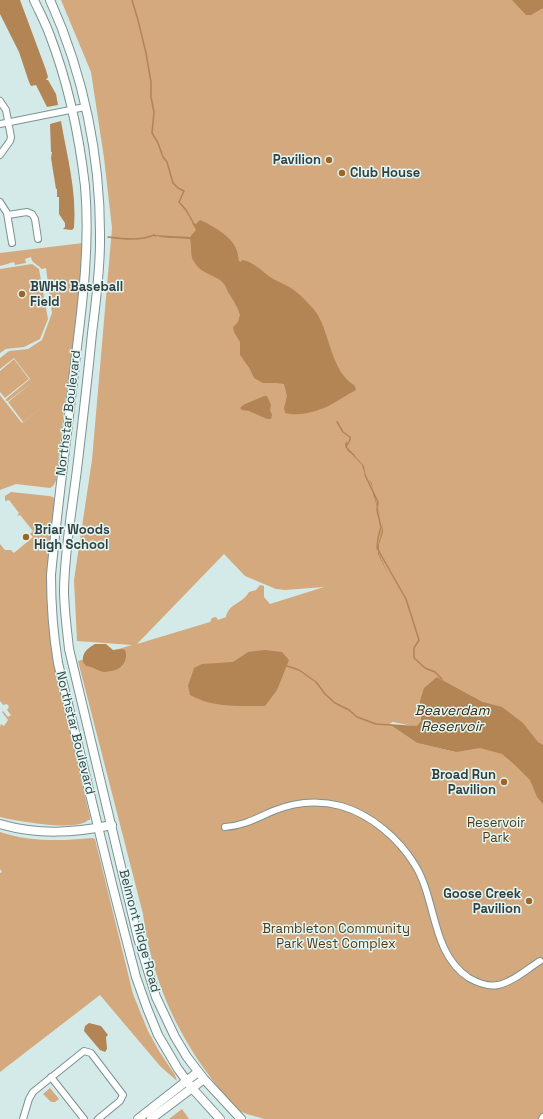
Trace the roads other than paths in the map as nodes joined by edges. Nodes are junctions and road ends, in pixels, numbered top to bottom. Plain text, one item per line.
1 (34, 0) edge
2 (50, 0) edge
3 (0, 101) edge
4 (85, 107) junction
5 (72, 111) junction
6 (8, 123) junction
7 (0, 124) edge
8 (0, 156) edge
9 (0, 202) edge
10 (8, 215) junction
11 (38, 239) dead end
12 (12, 243) dead end
13 (0, 824) edge
14 (112, 826) junction
15 (225, 827) dead end
16 (99, 828) junction
17 (540, 962) dead end
18 (201, 1076) junction
19 (51, 1077) junction
20 (190, 1085) junction
21 (23, 1119) edge
22 (84, 1119) edge
23 (98, 1119) edge
24 (138, 1119) edge
25 (151, 1119) edge
26 (220, 1119) edge
27 (241, 1119) edge

1 - 5 main road, Northstar Boulevard
2 - 4 main road, Northstar Boulevard
3 - 6 street
4 - 5 street
4 - 14 main road, Northstar Boulevard
5 - 6 street
5 - 16 main road, Northstar Boulevard
6 - 7 street
6 - 8 street
9 - 10 street
10 - 11 street
10 - 12 street
13 - 16 main road
14 - 16 main road
14 - 18 main road, Belmont Ridge Road
15 - 17 street
16 - 20 main road, Belmont Ridge Road
18 - 20 main road
18 - 27 main road, Belmont Ridge Road
19 - 21 street
19 - 22 street
19 - 23 street
20 - 24 main road
20 - 25 main road
20 - 26 main road, Belmont Ridge Road

